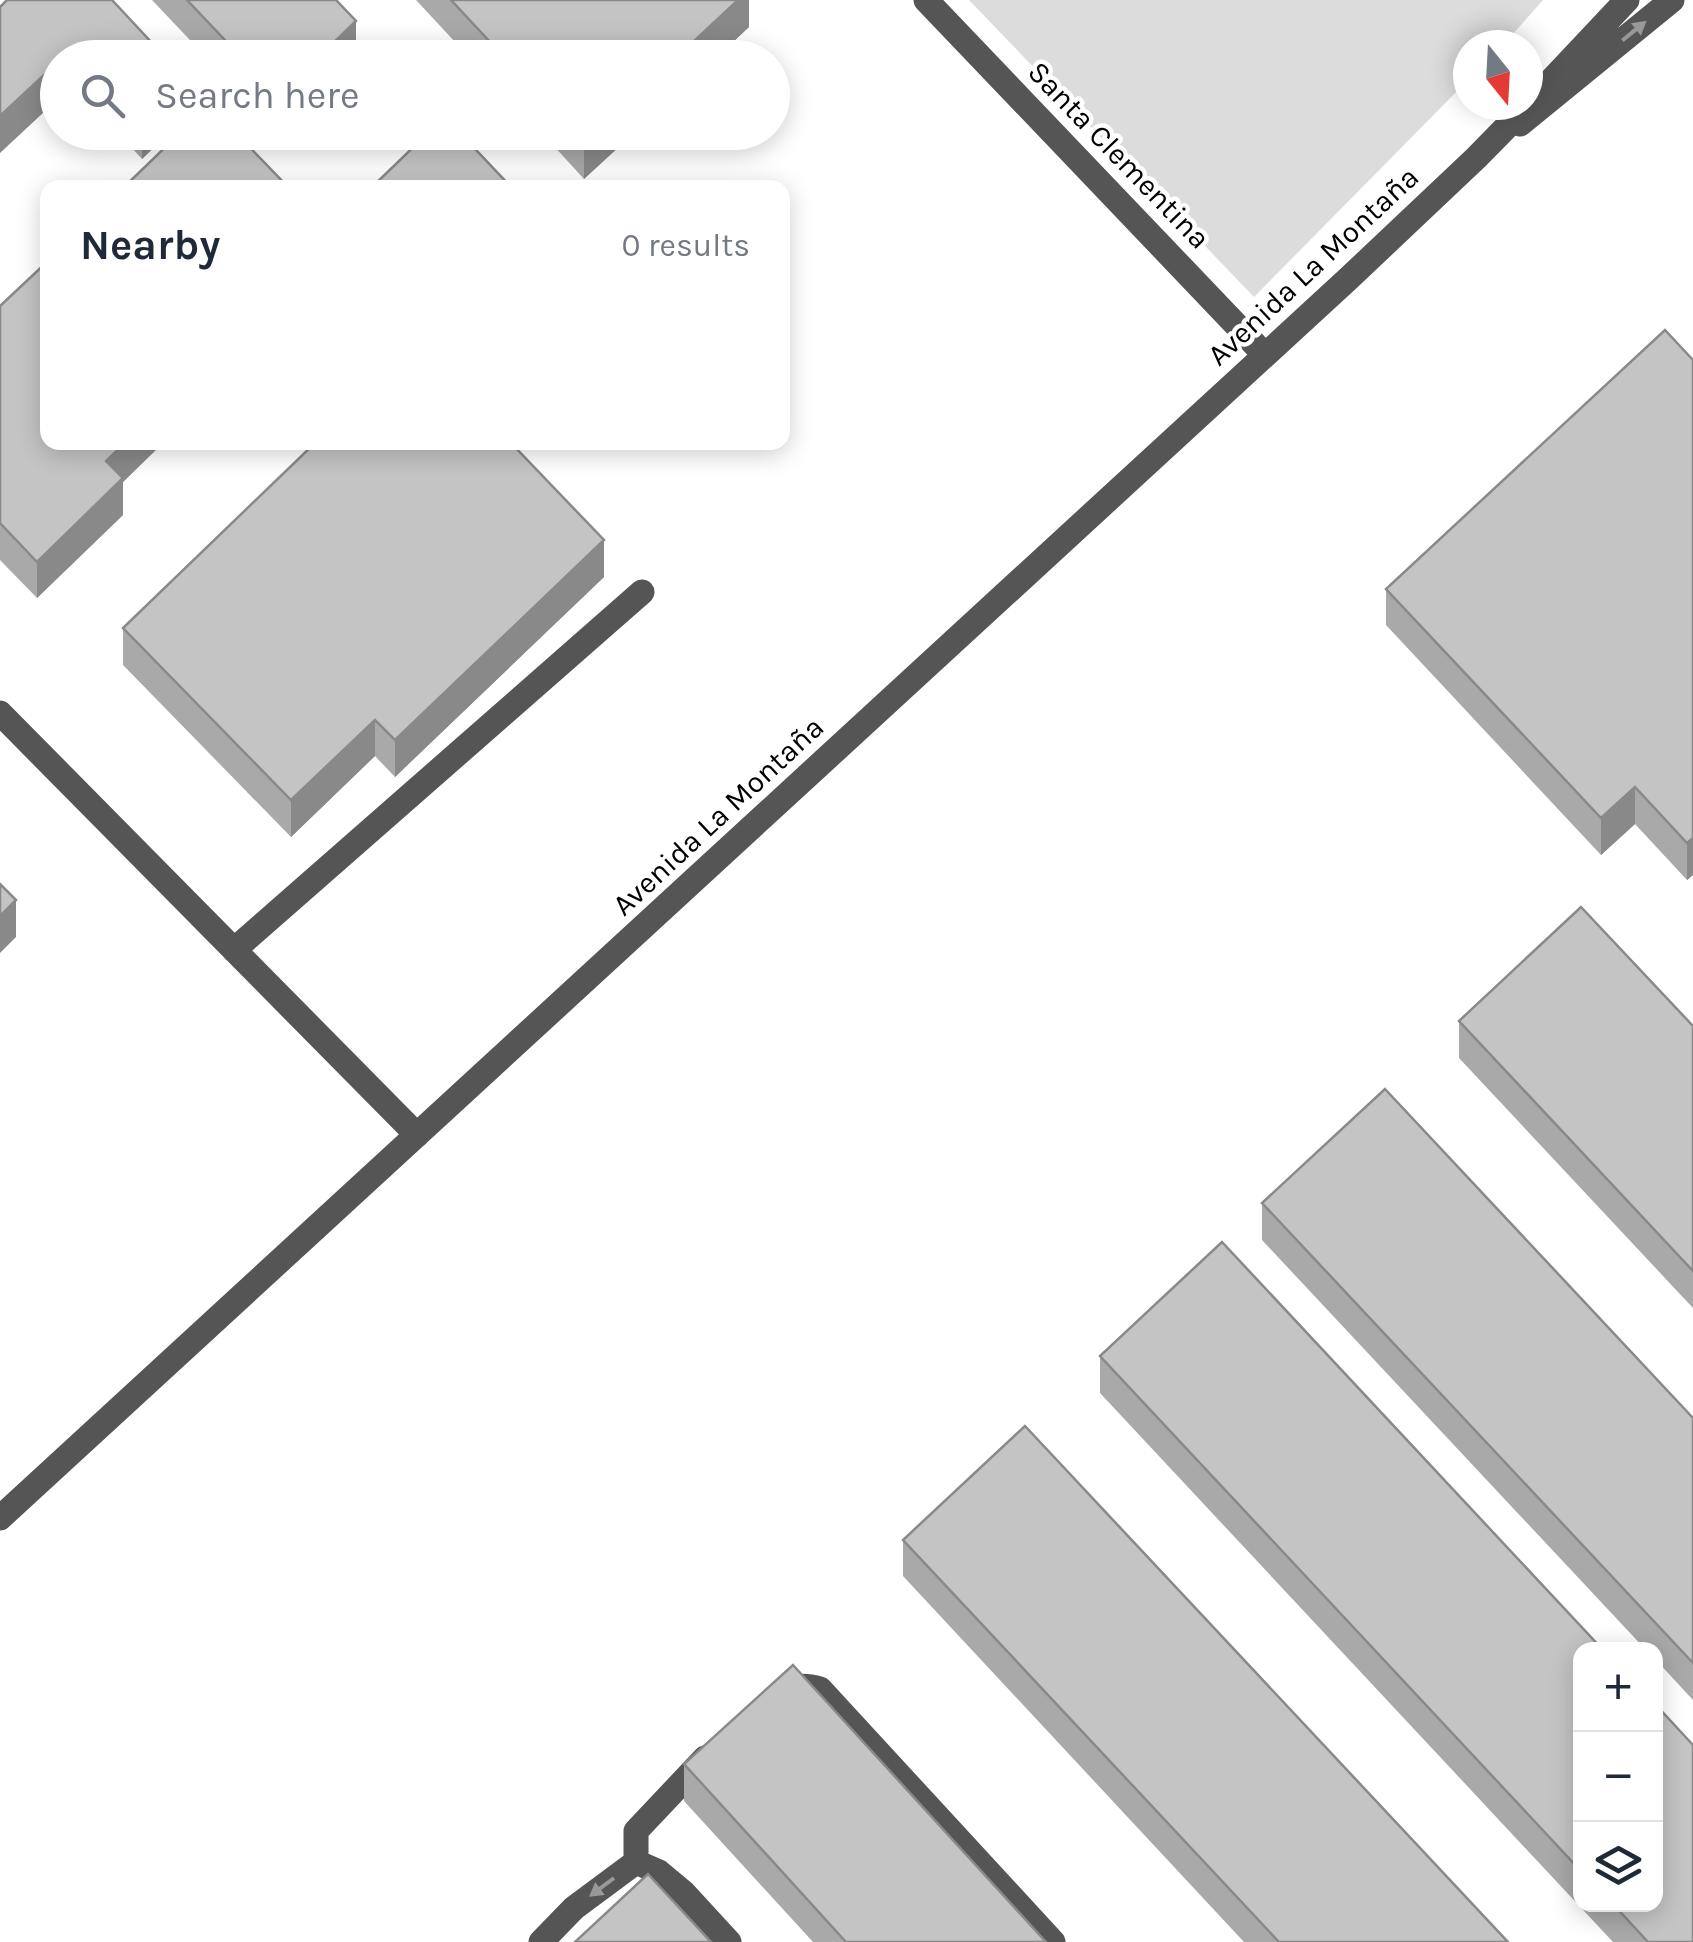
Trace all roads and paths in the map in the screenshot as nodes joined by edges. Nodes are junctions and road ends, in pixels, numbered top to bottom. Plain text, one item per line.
1 (926, 0) edge
2 (1628, 0) edge
3 (1672, 0) edge
4 (1543, 89) edge
5 (1513, 120) edge
6 (1476, 158) junction
7 (1266, 355) junction
8 (642, 592) dead end
9 (0, 713) edge
10 (234, 950) junction
11 (417, 1135) junction
12 (0, 1518) edge
13 (758, 1713) edge
14 (718, 1748) edge
15 (636, 1862) junction
16 (541, 1942) edge
17 (729, 1942) edge
18 (1052, 1942) edge

1 - 7 street, Santa Clementina
2 - 4 street, Avenida La Montaña
6 -> 3 street, Avenida La Montaña
5 - 6 street, Avenida La Montaña
6 - 7 street, Avenida La Montaña
7 - 11 street, Avenida La Montaña
8 - 10 street
9 - 10 street
10 - 11 street
11 - 12 street, Avenida La Montaña
13 - 18 street
14 - 15 street
15 -> 16 street
15 - 17 street

